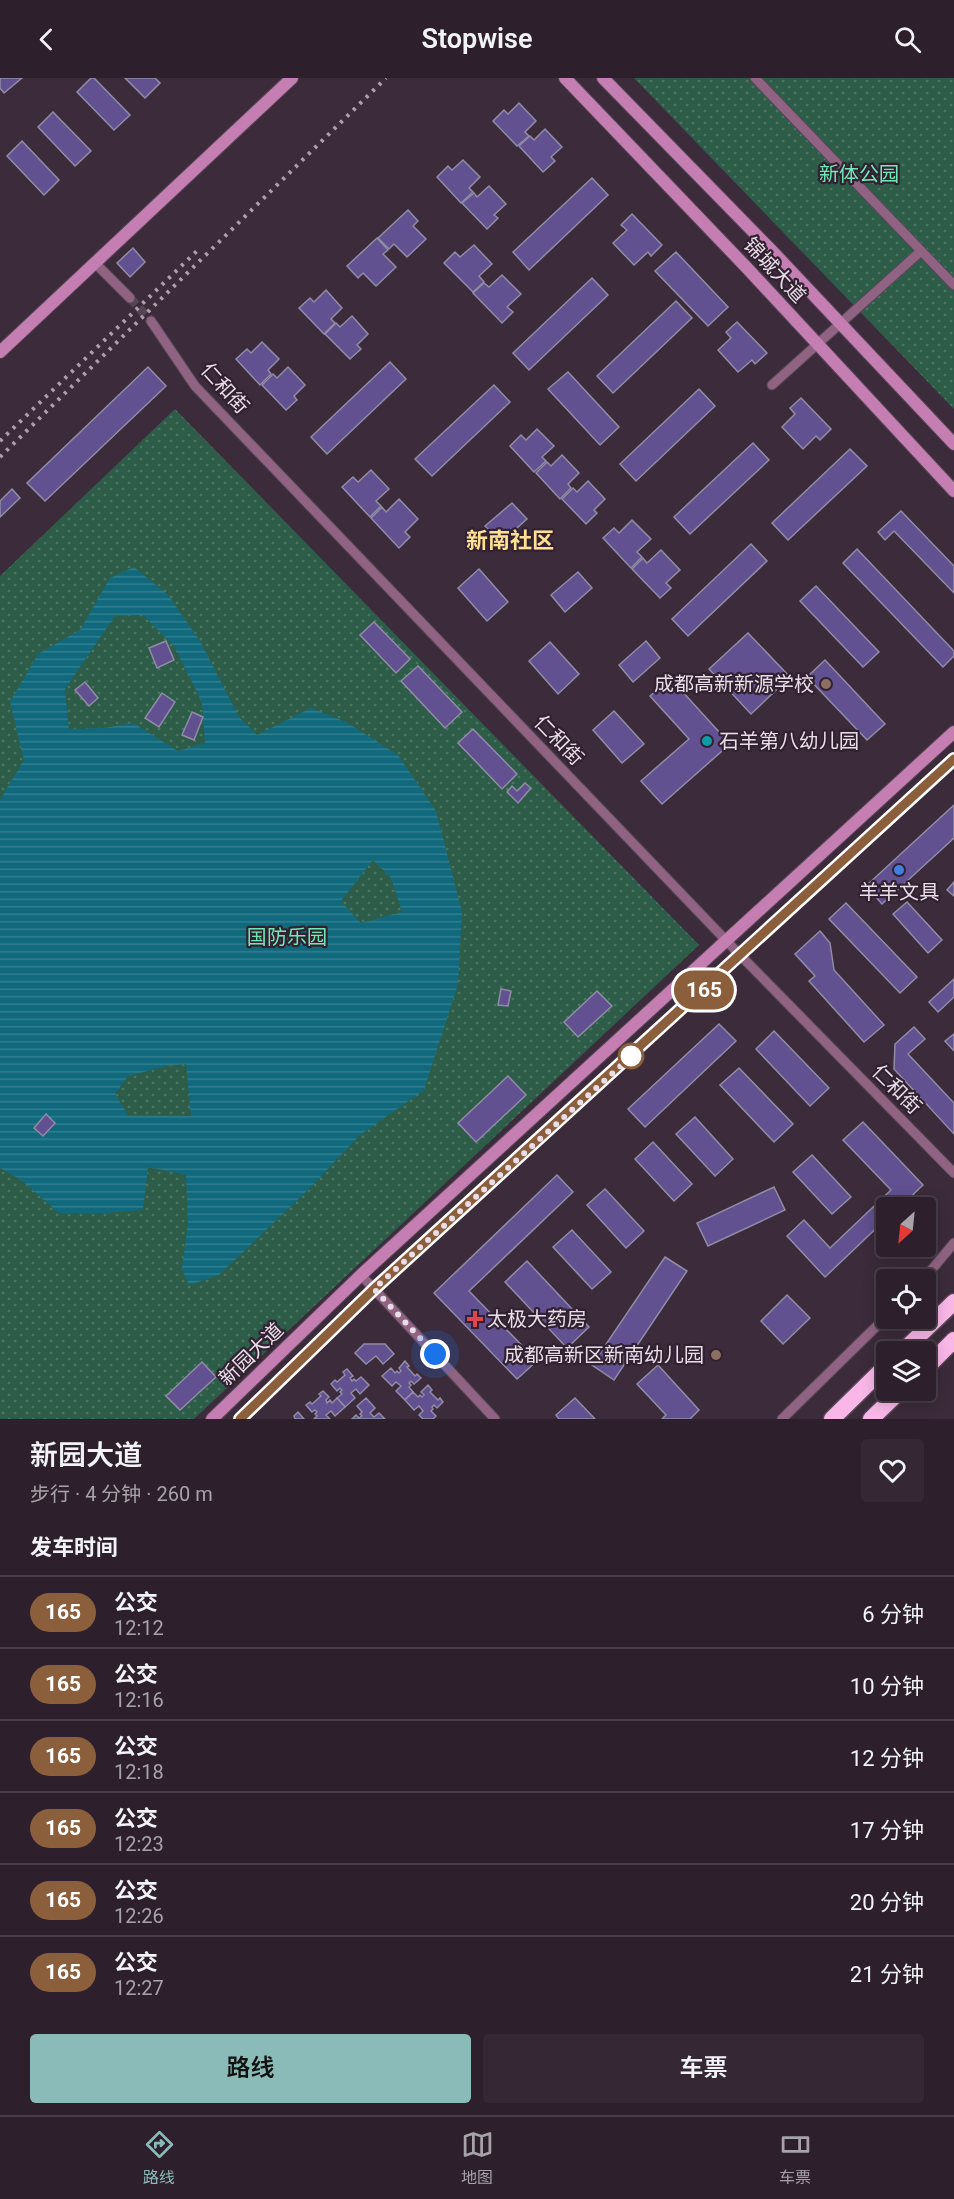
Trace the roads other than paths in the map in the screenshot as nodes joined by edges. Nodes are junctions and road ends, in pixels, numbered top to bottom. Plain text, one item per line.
1 (292, 78) edge
2 (565, 78) edge
3 (603, 78) edge
4 (755, 78) edge
5 (921, 251) junction
6 (95, 263) junction
7 (954, 285) edge
8 (130, 298) tunnel mouth
9 (151, 321) tunnel mouth
10 (840, 324) junction
11 (818, 344) junction
12 (0, 352) edge
13 (772, 385) dead end
14 (954, 444) edge
15 (954, 491) edge
16 (954, 732) edge
17 (954, 759) edge
18 (725, 940) junction
19 (741, 956) junction
20 (954, 1173) edge
21 (954, 1243) edge
22 (932, 1269) edge
23 (361, 1275) junction
24 (374, 1289) junction
25 (954, 1290) edge
26 (954, 1302) edge
27 (876, 1327) edge
28 (915, 1339) joint
29 (954, 1340) edge
30 (936, 1358) edge
31 (876, 1376) edge
32 (890, 1401) edge
33 (899, 1401) edge
34 (212, 1419) edge
35 (240, 1419) edge
36 (495, 1419) edge
37 (782, 1419) edge
38 (832, 1419) edge
39 (871, 1419) edge
40 (883, 1419) edge

1 - 6 street
2 - 11 street, 锦城大道
3 - 10 street, 锦城大道
4 - 5 street
5 - 7 street
5 - 10 street
6 - 8 street
6 - 12 street
9 - 18 street, 仁和街
10 - 11 street
10 - 14 street, 锦城大道
11 - 13 street
11 - 15 street, 锦城大道
16 - 18 street, 新园大道
17 - 19 street, 新园大道
18 - 19 street, 仁和街
18 - 23 street, 新园大道
19 - 20 street, 仁和街
19 - 24 street, 新园大道
21 - 22 street
23 - 24 street
23 - 34 street, 新园大道
24 - 35 street, 新园大道
24 - 36 street
25 - 28 highway
26 - 28 highway
27 - 37 street
29 - 30 highway
31 - 38 highway
32 - 39 highway
33 - 40 highway

